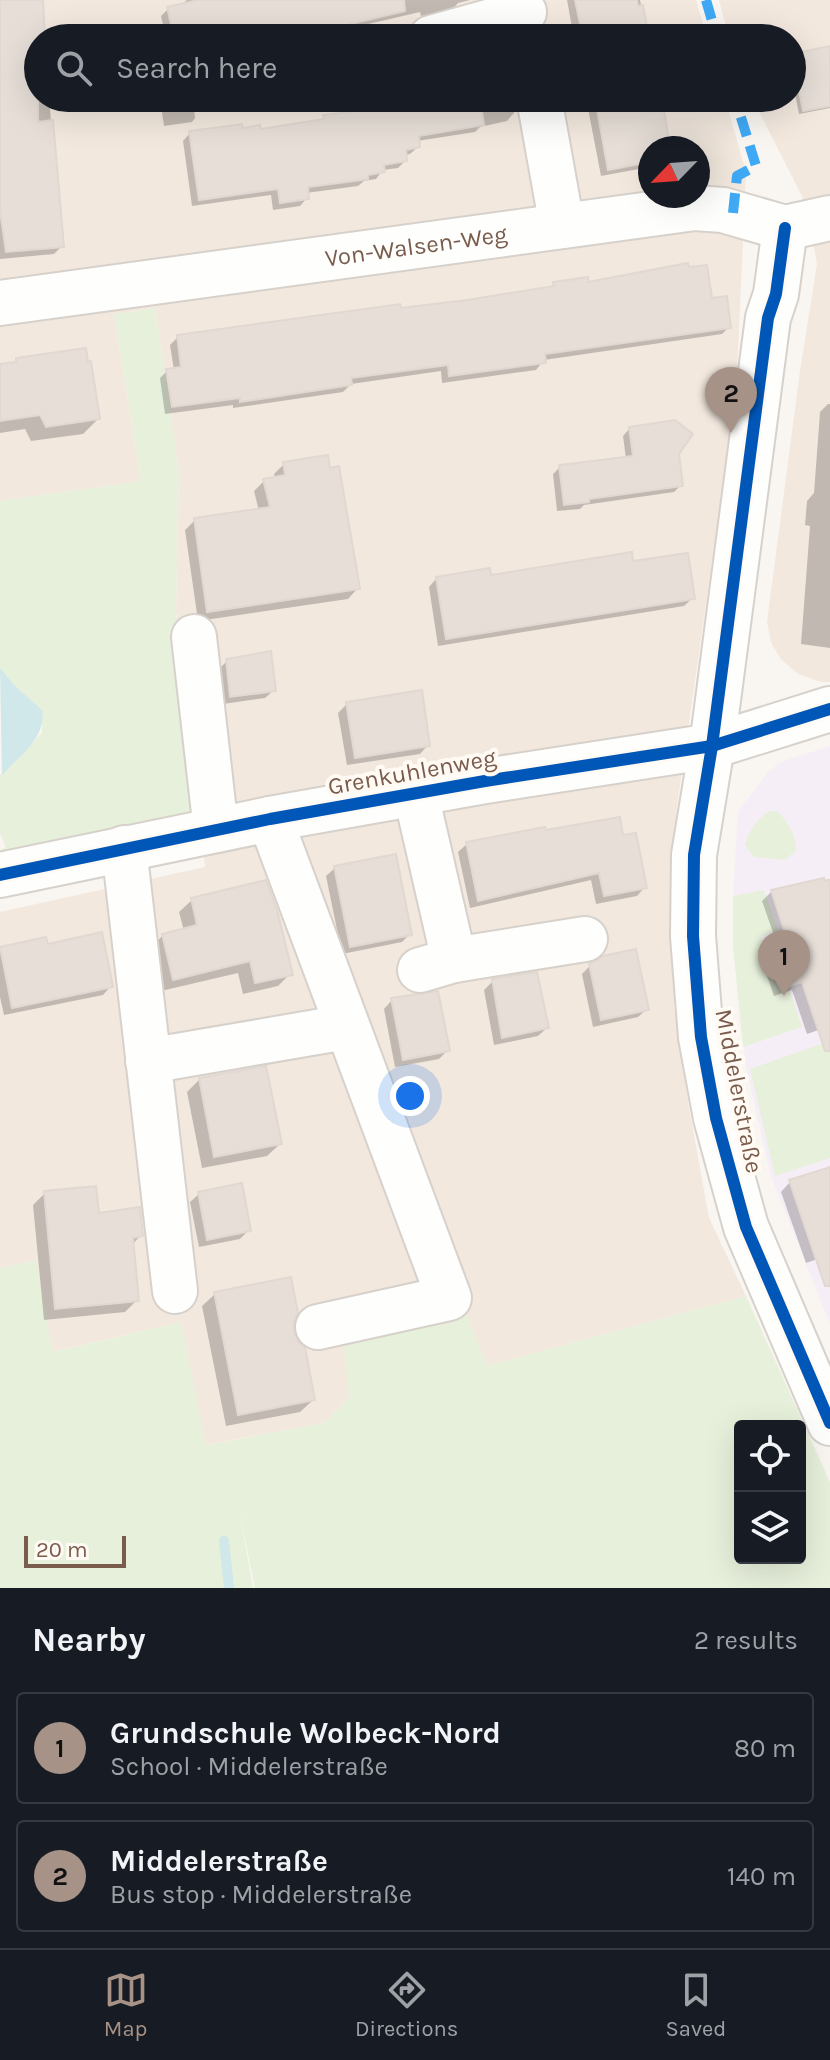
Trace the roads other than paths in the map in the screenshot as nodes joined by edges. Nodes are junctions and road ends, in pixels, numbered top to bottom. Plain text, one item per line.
1 (525, 17) edge
2 (494, 24) edge
3 (542, 112) edge
4 (830, 218) edge
5 (562, 226) junction
6 (785, 228) junction
7 (0, 303) edge
8 (194, 637) dead end
9 (830, 709) edge
10 (712, 746) junction
11 (416, 795) junction
12 (270, 819) junction
13 (216, 830) junction
14 (124, 848) junction
15 (0, 875) edge
16 (585, 939) dead end
17 (346, 1027) junction
18 (148, 1061) junction
19 (175, 1291) dead end
20 (318, 1327) dead end
21 (830, 1423) edge

1 - 2 street
3 - 5 street
4 - 6 street, Von-Walsen-Weg
5 - 6 street, Von-Walsen-Weg
5 - 7 street, Von-Walsen-Weg
6 - 10 street, Middelerstraße
8 - 13 street
9 - 10 street, Grenkuhlenweg
10 - 11 street, Grenkuhlenweg
10 - 21 street, Middelerstraße
11 - 12 street, Grenkuhlenweg
11 - 16 street, Grenkuhlenweg
12 - 13 street, Grenkuhlenweg
12 - 17 street
13 - 14 street, Grenkuhlenweg
14 - 15 street, Grenkuhlenweg
14 - 18 street
17 - 18 street
17 - 20 street
18 - 19 street

